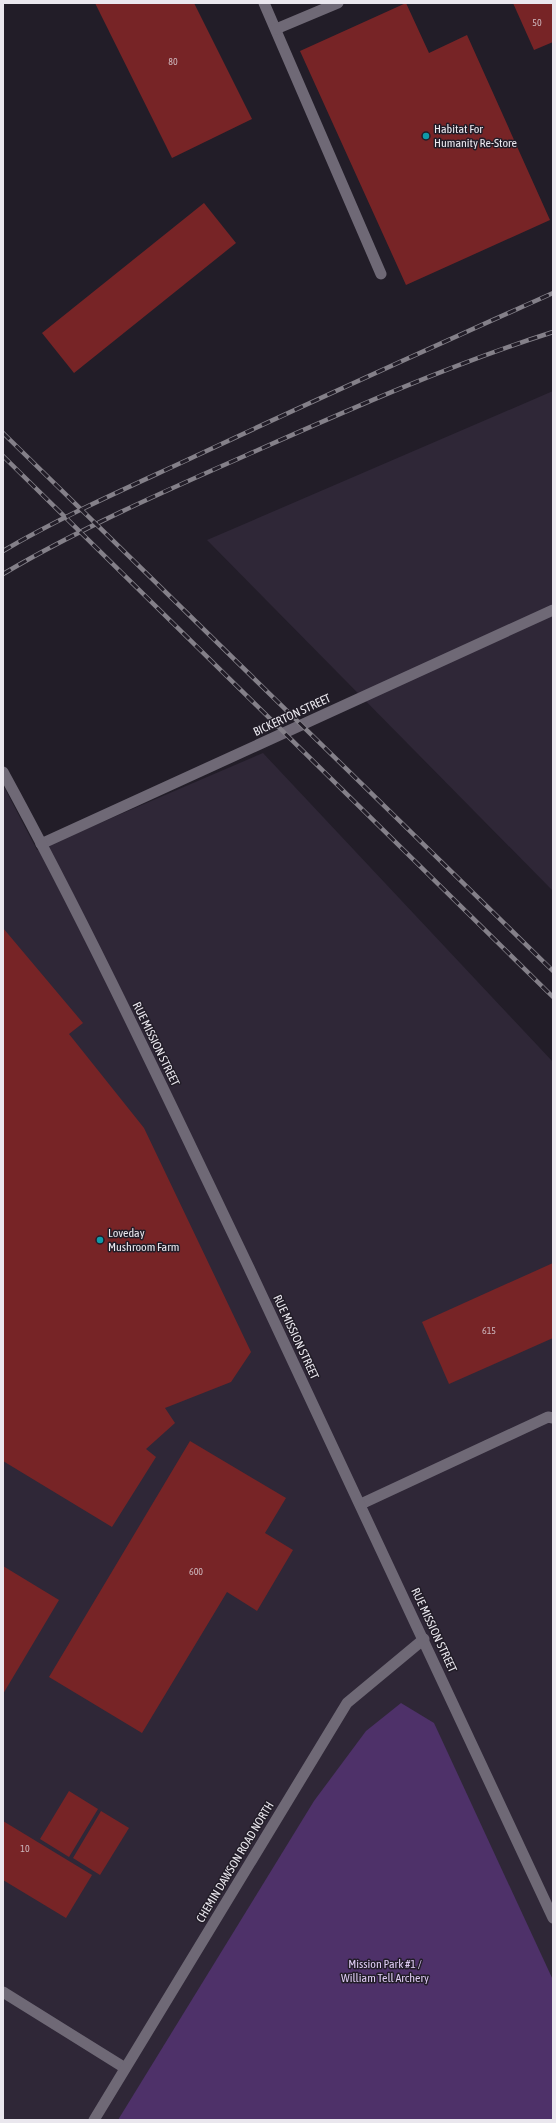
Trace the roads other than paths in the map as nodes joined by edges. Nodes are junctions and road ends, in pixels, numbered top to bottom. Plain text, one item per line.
1 (264, 3) edge
2 (338, 3) edge
3 (276, 29) junction
4 (381, 274) dead end
5 (553, 610) edge
6 (3, 772) edge
7 (41, 844) junction
8 (553, 1418) edge
9 (361, 1504) junction
10 (424, 1639) junction
11 (553, 1918) edge
12 (3, 1992) edge
13 (125, 2068) junction
14 (94, 2120) edge

1 - 3 street
2 - 3 street
3 - 4 street
5 - 7 street, BICKERTON STREET
6 - 7 street, RUE MISSION STREET
7 - 9 street, RUE MISSION STREET
8 - 9 street
9 - 10 street, RUE MISSION STREET
10 - 11 street, RUE MISSION STREET
10 - 13 street, CHEMIN DAWSON ROAD NORTH
12 - 13 street
13 - 14 street, CHEMIN DAWSON ROAD NORTH

